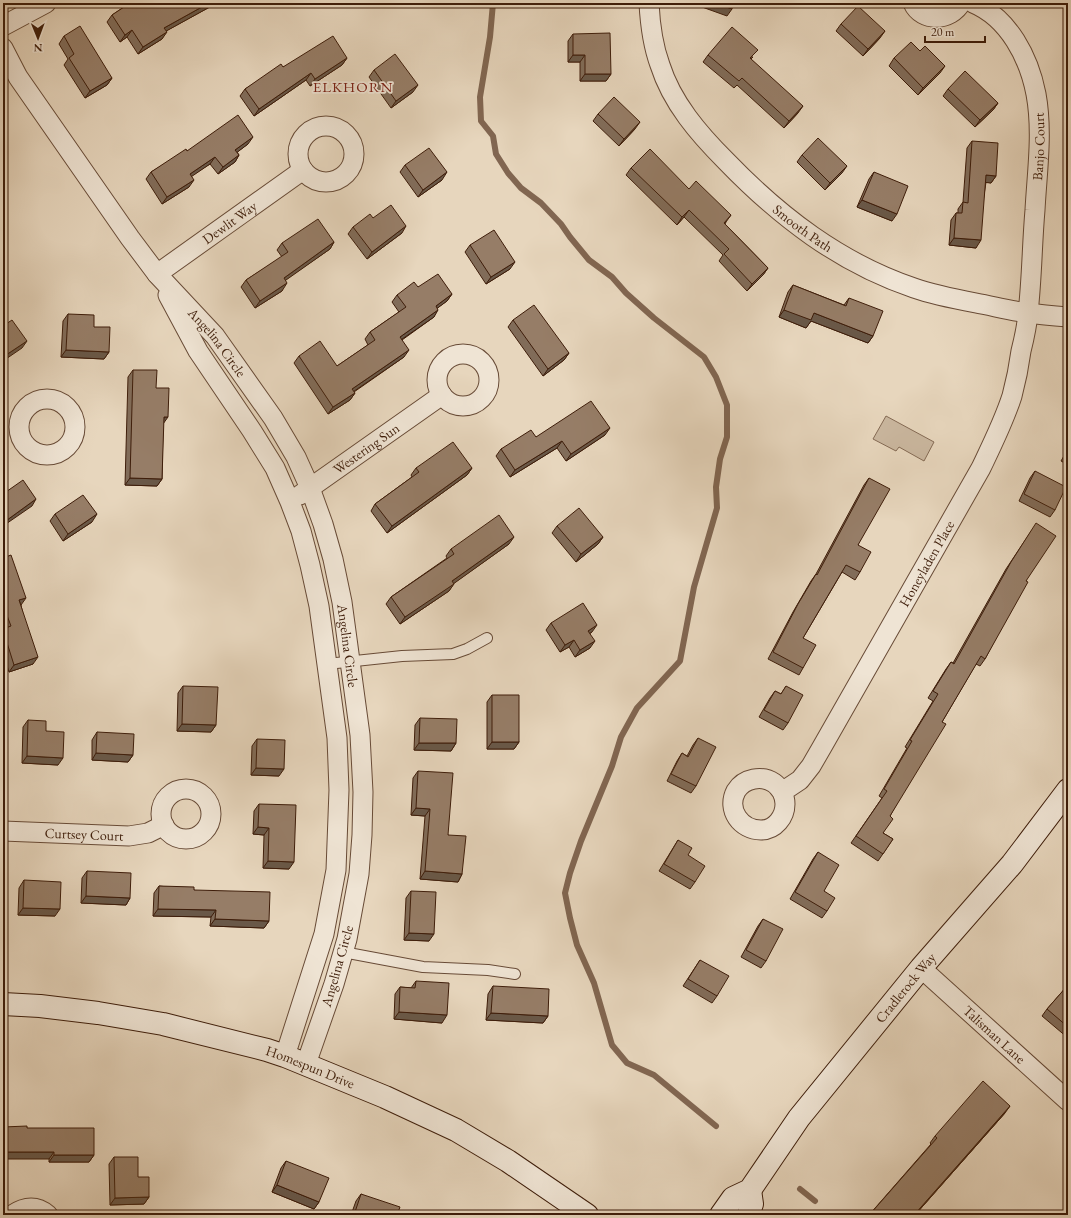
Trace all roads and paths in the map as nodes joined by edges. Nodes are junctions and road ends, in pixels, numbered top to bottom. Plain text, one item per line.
1 (46, 3) edge
2 (649, 3) edge
3 (913, 3) edge
4 (961, 3) edge
5 (973, 3) edge
6 (3, 26) edge
7 (3, 48) edge
8 (303, 170) dead end
9 (157, 274) junction
10 (1028, 313) junction
11 (1068, 317) edge
12 (442, 395) dead end
13 (310, 488) junction
14 (290, 502) junction
15 (487, 638) dead end
16 (351, 661) junction
17 (327, 664) junction
18 (1068, 790) edge
19 (782, 792) dead end
20 (164, 825) dead end
21 (3, 831) edge
22 (347, 872) junction
23 (343, 952) junction
24 (921, 968) junction
25 (515, 974) dead end
26 (3, 1004) edge
27 (285, 1056) junction
28 (306, 1064) junction
29 (1068, 1101) edge
30 (750, 1190) junction
31 (12, 1215) edge
32 (48, 1215) edge
33 (587, 1215) edge
34 (721, 1215) edge
35 (748, 1215) edge

1 - 6 street
2 - 10 street, Smooth Path
3 - 4 street
5 - 10 street, Banjo Court
7 - 9 street, Angelina Circle
8 - 9 street, Dewlit Way
9 - 13 street, Angelina Circle
9 - 14 street, Angelina Circle
10 - 11 street, Smooth Path
10 - 19 street, Honeyladen Place
12 - 13 street, Westering Sun
13 - 14 street, Westering Sun
13 - 16 street, Angelina Circle
14 - 17 street, Angelina Circle
15 - 16 lane
16 - 17 lane
16 - 22 street, Angelina Circle
17 - 22 street, Angelina Circle
18 - 24 street, Cradlerock Way
20 - 21 street, Curtsey Court
22 - 23 street, Angelina Circle
22 - 27 street, Angelina Circle
23 - 25 lane
23 - 28 street, Angelina Circle
24 - 29 street, Talisman Lane
24 - 30 street, Cradlerock Way
26 - 27 street, Homespun Drive
27 - 28 street, Homespun Drive
28 - 33 street, Homespun Drive
30 - 34 street, Cradlerock Way
30 - 35 street
31 - 32 street

